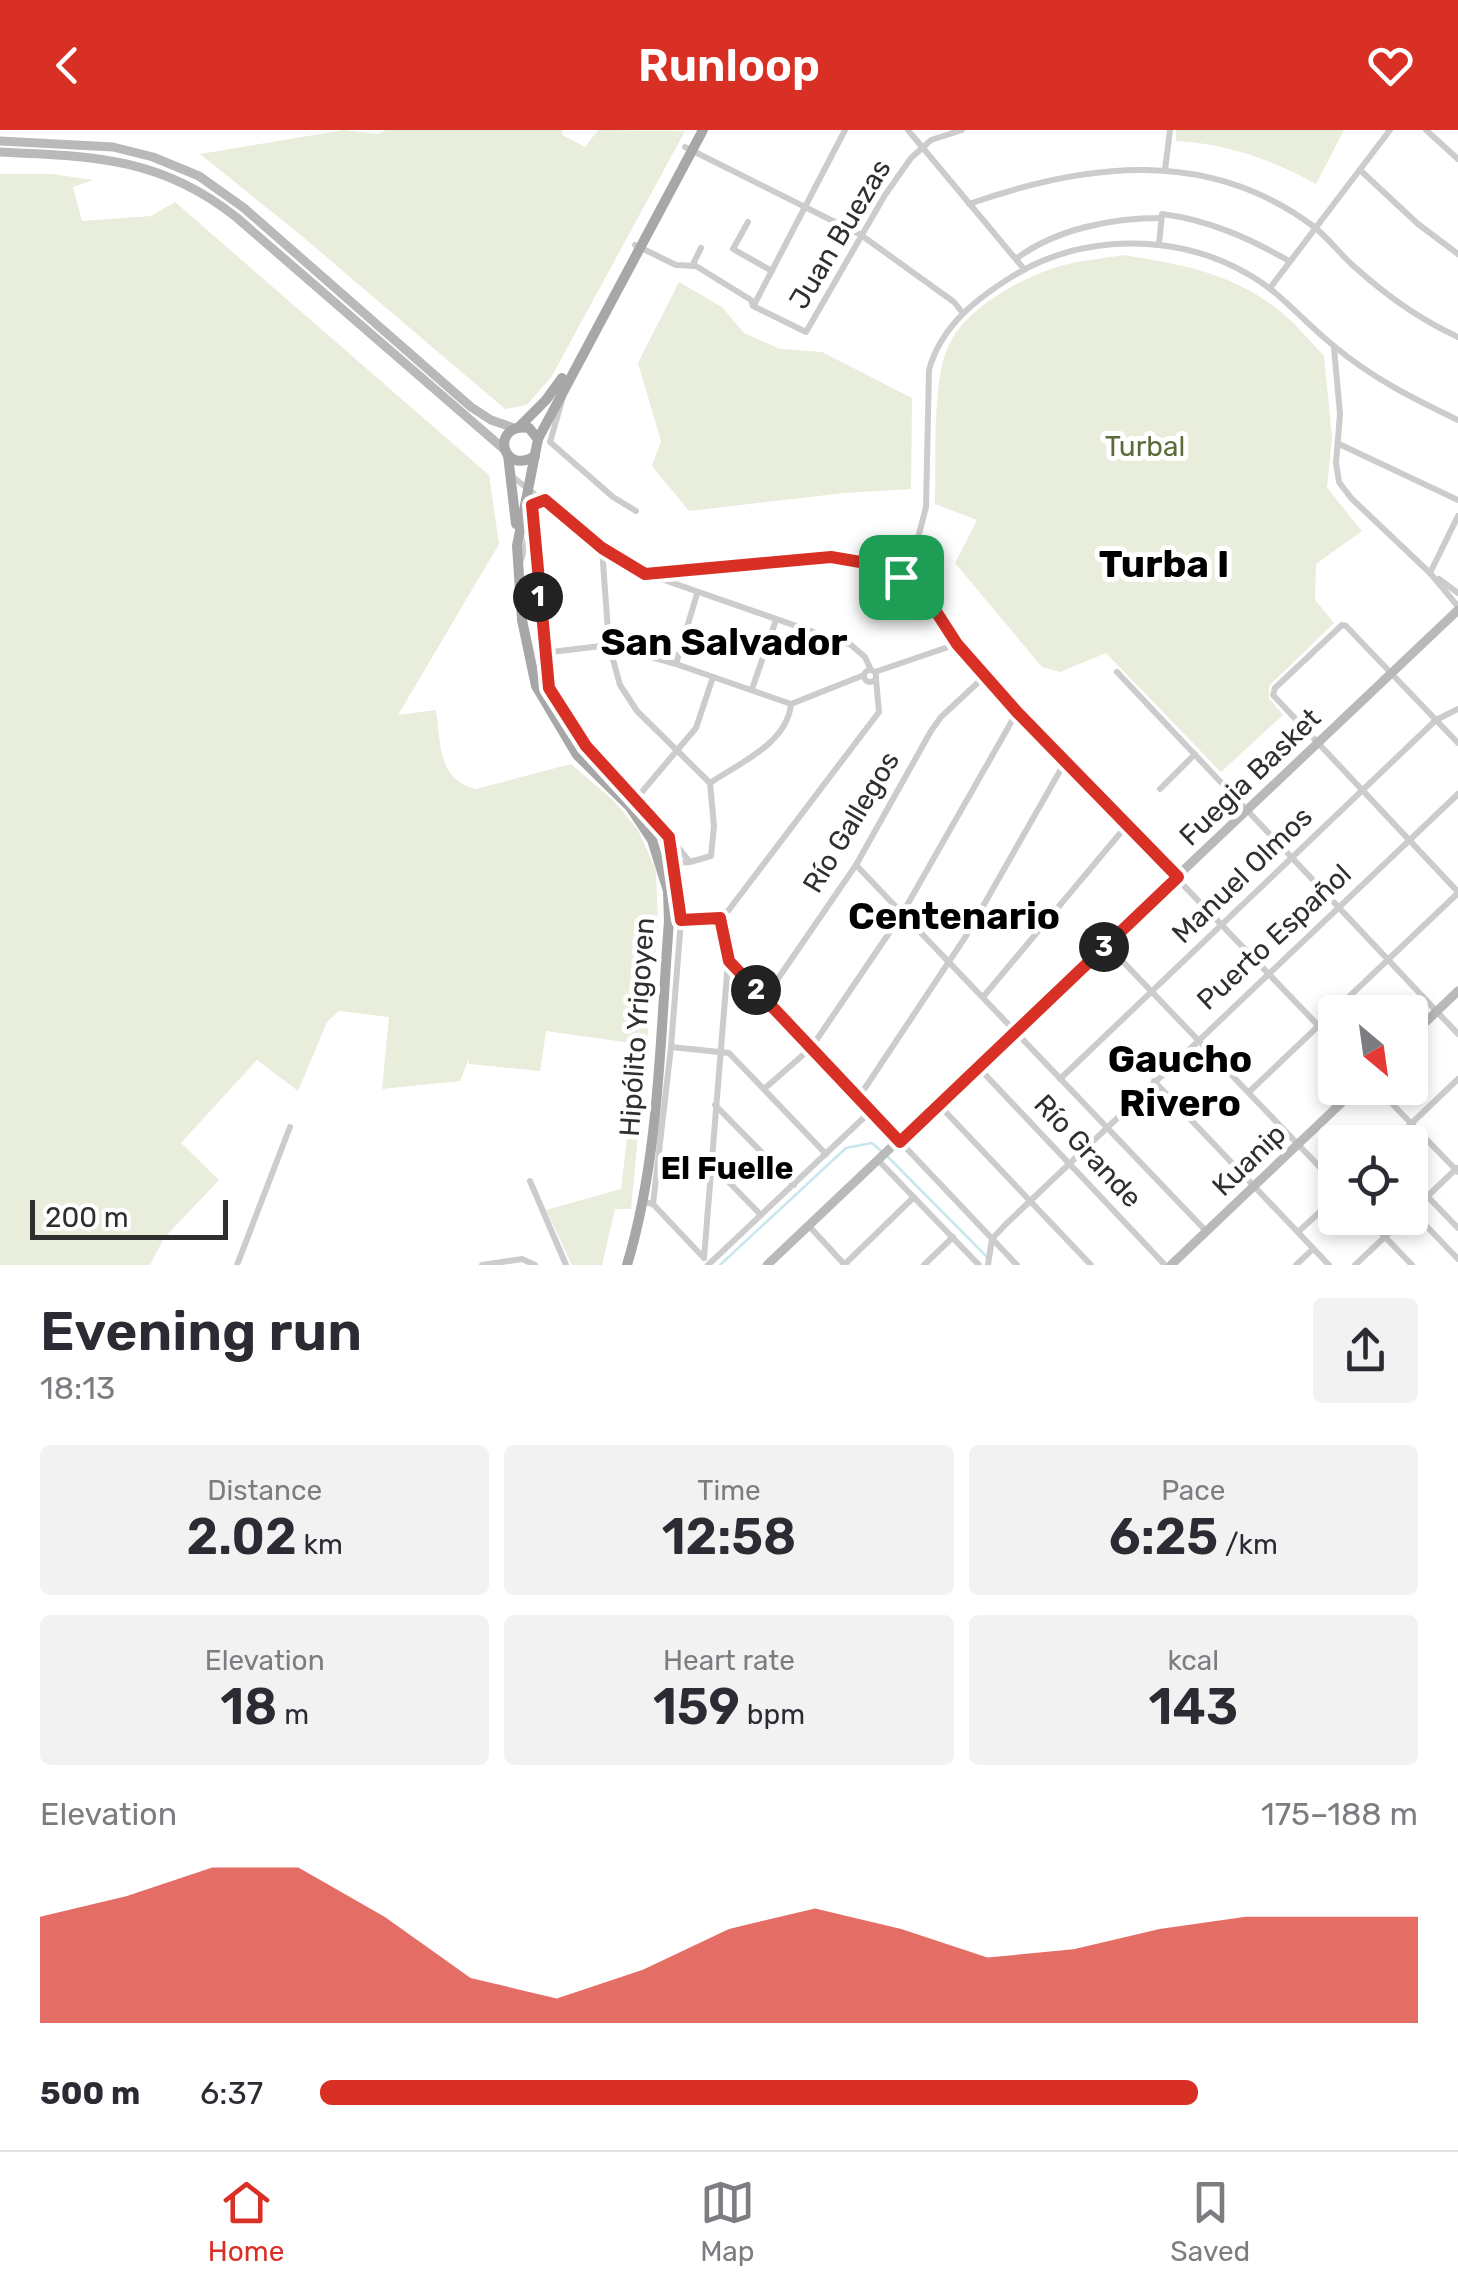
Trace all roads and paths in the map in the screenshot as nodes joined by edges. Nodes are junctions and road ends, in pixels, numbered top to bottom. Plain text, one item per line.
1 (695, 130) edge
2 (703, 130) edge
3 (845, 130) edge
4 (908, 130) edge
5 (943, 130) edge
6 (962, 130) edge
7 (1170, 130) edge
8 (1390, 130) edge
9 (1426, 130) edge
10 (932, 140) junction
11 (0, 141) edge
12 (921, 148) junction
13 (688, 149) junction
14 (0, 152) edge
15 (1458, 159) edge
16 (1165, 170) junction
17 (1360, 170) junction
18 (199, 176) junction
19 (194, 187) junction
20 (970, 204) junction
21 (805, 206) junction
22 (1161, 218) junction
23 (748, 222) dead end
24 (1316, 228) junction
25 (861, 236) junction
26 (1158, 244) junction
27 (637, 246) junction
28 (700, 248) dead end
29 (1458, 254) edge
30 (1016, 259) junction
31 (1290, 262) junction
32 (694, 266) junction
33 (772, 270) junction
34 (1024, 270) junction
35 (1270, 288) junction
36 (753, 306) junction
37 (962, 312) junction
38 (366, 321) junction
39 (1458, 338) edge
40 (1334, 347) junction
41 (1458, 420) edge
42 (516, 428) junction
43 (542, 441) junction
44 (1339, 444) junction
45 (506, 453) junction
46 (535, 456) junction
47 (509, 472) junction
48 (527, 486) junction
49 (545, 500) junction
50 (1458, 500) edge
51 (532, 505) junction
52 (636, 510) dead end
53 (1458, 516) edge
54 (532, 527) junction
55 (518, 534) junction
56 (602, 548) junction
57 (518, 571) junction
58 (1430, 573) junction
59 (645, 574) junction
60 (901, 577) junction
61 (1458, 593) edge
62 (697, 594) junction
63 (1458, 606) edge
64 (776, 620) junction
65 (957, 644) junction
66 (610, 645) junction
67 (544, 653) junction
68 (676, 664) junction
69 (1117, 672) dead end
70 (1391, 672) junction
71 (713, 676) junction
72 (985, 676) junction
73 (871, 677) junction
74 (752, 689) junction
75 (790, 704) junction
76 (1458, 709) edge
77 (1017, 712) junction
78 (1436, 720) junction
79 (1458, 742) edge
80 (1316, 744) junction
81 (677, 751) junction
82 (1194, 754) junction
83 (1065, 762) junction
84 (710, 784) junction
85 (1160, 790) dead end
86 (1362, 792) junction
87 (1458, 794) edge
88 (633, 803) junction
89 (1246, 810) junction
90 (1127, 825) junction
91 (669, 837) junction
92 (1408, 840) junction
93 (1293, 858) junction
94 (690, 862) junction
95 (674, 863) junction
96 (662, 864) junction
97 (856, 865) junction
98 (1178, 877) junction
99 (1458, 892) edge
100 (1338, 907) junction
101 (902, 914) junction
102 (720, 918) junction
103 (681, 920) junction
104 (1223, 924) junction
105 (1107, 944) junction
106 (1387, 960) junction
107 (729, 961) junction
108 (950, 962) junction
109 (1268, 973) junction
110 (1458, 991) edge
111 (1154, 992) junction
112 (1350, 995) edge
113 (983, 998) junction
114 (764, 1000) junction
115 (1437, 1012) junction
116 (1428, 1020) edge
117 (1318, 1025) joint
118 (1015, 1032) junction
119 (1458, 1034) edge
120 (1198, 1039) junction
121 (671, 1047) junction
122 (812, 1048) junction
123 (720, 1050) junction
124 (978, 1068) junction
125 (1060, 1079) junction
126 (1458, 1079) edge
127 (1154, 1082) junction
128 (764, 1089) junction
129 (1248, 1092) junction
130 (859, 1097) junction
131 (715, 1105) junction
132 (938, 1105) junction
133 (1340, 1105) edge
134 (1394, 1105) edge
135 (872, 1110) junction
136 (1412, 1124) junction
137 (290, 1127) dead end
138 (1106, 1127) junction
139 (900, 1142) junction
140 (1298, 1144) junction
141 (826, 1154) junction
142 (878, 1160) junction
143 (711, 1164) junction
144 (1068, 1164) junction
145 (1318, 1165) edge
146 (1457, 1170) edge
147 (530, 1181) dead end
148 (794, 1184) junction
149 (1254, 1186) junction
150 (1428, 1195) edge
151 (914, 1197) junction
152 (1428, 1197) edge
153 (1030, 1201) junction
154 (649, 1203) junction
155 (1318, 1214) edge
156 (761, 1216) junction
157 (809, 1226) junction
158 (1458, 1228) edge
159 (1206, 1231) junction
160 (1428, 1231) edge
161 (1298, 1232) junction
162 (1385, 1236) joint
163 (952, 1237) junction
164 (992, 1239) junction
165 (1313, 1249) junction
166 (1458, 1259) edge
167 (507, 1263) edge
168 (708, 1263) edge
169 (988, 1264) edge
170 (236, 1265) edge
171 (482, 1265) edge
172 (534, 1265) edge
173 (566, 1265) edge
174 (627, 1265) edge
175 (768, 1265) edge
176 (844, 1265) edge
177 (924, 1265) edge
178 (978, 1265) edge
179 (1017, 1265) edge
180 (1091, 1265) edge
181 (1168, 1265) edge
182 (1296, 1265) edge
183 (1329, 1265) edge
184 (1354, 1265) edge
185 (1412, 1265) edge

1 - 13 main road
2 - 13 main road
3 - 21 street
4 - 12 street
5 - 10 street
6 - 10 street, Juan Buezas
7 - 16 street
8 - 17 street
9 - 15 street
10 - 12 street, Juan Buezas
11 - 18 main road
12 - 20 street
12 - 25 street, Juan Buezas
13 - 21 street
13 - 27 main road
14 - 19 main road
16 - 20 street
16 - 24 street
17 - 24 street
17 - 29 street
18 - 19 main road
18 - 38 main road
19 - 38 main road
20 - 30 street
21 - 25 street
21 - 33 street
22 - 26 street
22 - 30 street
22 - 31 street
23 - 33 street
24 - 31 street
24 - 39 street
25 - 36 street, Juan Buezas
25 - 37 street
26 - 34 street
26 - 35 street
27 - 32 street
27 - 42 main road
27 - 43 main road
28 - 32 street
30 - 34 street
31 - 35 street
32 - 36 street
33 - 36 street
34 - 37 street
35 - 40 street
37 - 60 street
38 - 42 main road
38 - 45 main road
40 - 41 street
40 - 44 street
42 - 43 main road
42 - 45 main road
43 - 46 main road
43 - 52 street
44 - 50 street
44 - 58 street
45 - 46 main road
45 - 47 main road, Hipólito Yrigoyen
46 - 48 main road, Hipólito Yrigoyen
47 - 48 street
47 - 55 main road, Hipólito Yrigoyen
48 - 49 street
48 - 51 street
48 - 55 main road, Hipólito Yrigoyen
49 - 51 street
49 - 56 street
51 - 54 street
53 - 58 street
54 - 57 street
54 - 67 street
55 - 57 main road, Hipólito Yrigoyen
56 - 59 street
56 - 66 street
57 - 88 main road, Hipólito Yrigoyen
58 - 61 street
58 - 63 street
59 - 60 street
59 - 62 street
60 - 65 street
62 - 64 street
62 - 68 street
63 - 70 main road, Fuegia Basket
64 - 73 street
64 - 74 street
65 - 72 street
65 - 73 street
66 - 67 street
66 - 68 street
66 - 81 street
67 - 88 street
68 - 71 street
69 - 82 street
70 - 78 street
70 - 80 main road, Fuegia Basket
70 - 80 street
71 - 74 street
71 - 81 street
72 - 77 street
72 - 97 street, Río Gallegos
73 - 75 street
73 - 102 street
74 - 75 street
75 - 84 street
76 - 78 street, Manuel Olmos
77 - 83 street
77 - 101 street
78 - 79 street
78 - 86 street, Manuel Olmos
80 - 86 street
80 - 89 main road, Fuegia Basket
81 - 84 street
81 - 88 street
82 - 85 street
82 - 89 street
83 - 90 street
83 - 108 street
84 - 94 street
86 - 92 street
86 - 93 street, Manuel Olmos
87 - 92 street, Puerto Español
88 - 91 street
88 - 96 main road, Hipólito Yrigoyen
89 - 93 street
89 - 98 main road, Fuegia Basket
90 - 98 street
90 - 113 street
91 - 94 street
91 - 95 street
92 - 99 street
92 - 100 street, Puerto Español
93 - 100 street
93 - 104 street, Manuel Olmos
94 - 95 street
95 - 96 street
95 - 103 street
96 - 154 main road, Hipólito Yrigoyen
97 - 101 street
97 - 114 street, Río Gallegos
98 - 104 street
98 - 105 main road, Fuegia Basket
99 - 106 street
100 - 106 street
100 - 109 street, Puerto Español
101 - 108 street
101 - 122 street
102 - 103 street
102 - 107 street
103 - 121 street
104 - 109 street
104 - 111 street, Manuel Olmos
105 - 111 street
105 - 118 main road, Fuegia Basket
106 - 112 street
106 - 115 street
107 - 114 street
107 - 123 street
108 - 113 street
108 - 130 street
109 - 117 street
109 - 120 street, Puerto Español
110 - 115 main road
111 - 120 street
111 - 125 street, Manuel Olmos
113 - 118 street
114 - 122 street
115 - 116 main road
115 - 119 street
117 - 129 street
118 - 124 main road, Fuegia Basket
118 - 125 street
120 - 127 street, Puerto Español
120 - 129 street
121 - 123 street
121 - 154 street
122 - 128 street
122 - 130 street
123 - 128 street
123 - 131 street
124 - 132 main road, Fuegia Basket
124 - 144 street, Río Grande
125 - 138 street
126 - 136 street
127 - 138 street, Puerto Español
127 - 149 street
128 - 141 street
129 - 140 street
130 - 135 street
131 - 143 street
131 - 148 street
132 - 139 main road, Fuegia Basket
132 - 153 street
133 - 140 main road, Kuanip
134 - 136 street
135 - 139 street
135 - 141 street
136 - 146 street
137 - 170 street
138 - 144 street, Puerto Español
138 - 159 street
139 - 142 main road, Fuegia Basket
139 - 164 street
140 - 145 street
140 - 149 main road, Kuanip
141 - 148 street
142 - 151 street
142 - 157 main road, Fuegia Basket
143 - 156 street
143 - 168 street
144 - 153 street, Puerto Español
144 - 181 street, Río Grande
146 - 150 street
147 - 173 street
148 - 156 street
149 - 159 main road, Kuanip
149 - 161 street
151 - 163 street
151 - 176 street
152 - 158 street
153 - 164 street, Puerto Español
153 - 180 street
154 - 168 street
154 - 174 main road, Hipólito Yrigoyen
155 - 161 street
156 - 168 street
157 - 175 main road, Fuegia Basket
157 - 176 street
159 - 181 main road, Kuanip
160 - 166 street
161 - 165 street
162 - 184 street
162 - 185 street
163 - 177 street
163 - 178 street
164 - 169 street
164 - 179 street
165 - 182 street
165 - 183 street
167 - 171 street
167 - 172 street

